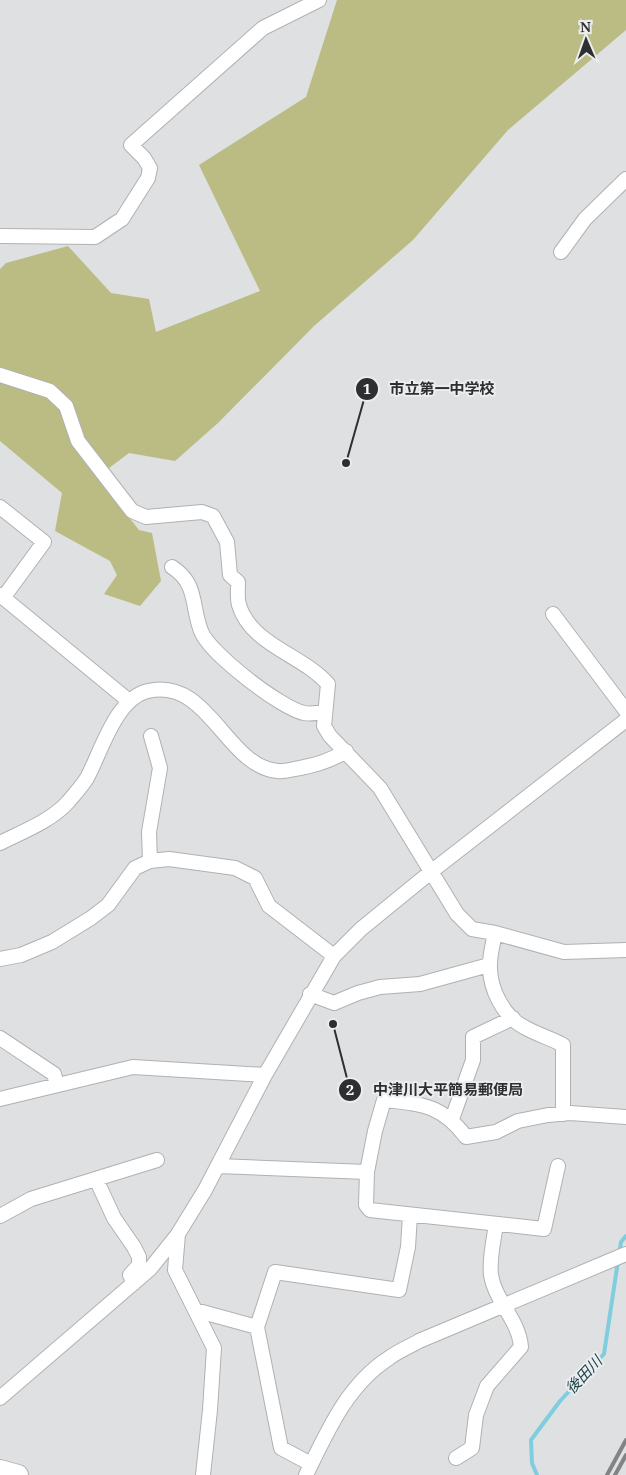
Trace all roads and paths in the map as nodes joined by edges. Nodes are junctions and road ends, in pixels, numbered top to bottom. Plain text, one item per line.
1 (319, 0) edge
2 (626, 179) edge
3 (0, 236) edge
4 (562, 252) dead end
5 (0, 375) edge
6 (0, 508) edge
7 (172, 567) dead end
8 (3, 601) edge
9 (553, 614) dead end
10 (129, 701) junction
11 (626, 711) edge
12 (324, 712) junction
13 (626, 720) edge
14 (151, 736) dead end
15 (346, 751) junction
16 (0, 843) edge
17 (150, 860) junction
18 (432, 872) junction
19 (495, 933) junction
20 (626, 950) edge
21 (334, 956) junction
22 (0, 959) edge
23 (490, 965) junction
24 (310, 994) junction
25 (513, 1018) junction
26 (0, 1038) edge
27 (265, 1075) junction
28 (58, 1085) junction
29 (0, 1099) edge
30 (562, 1114) junction
31 (626, 1117) edge
32 (452, 1119) junction
33 (157, 1160) dead end
34 (218, 1166) junction
35 (558, 1166) dead end
36 (366, 1172) junction
37 (96, 1179) junction
38 (410, 1214) junction
39 (0, 1216) edge
40 (496, 1224) junction
41 (178, 1234) junction
42 (626, 1254) edge
43 (134, 1283) junction
44 (504, 1306) junction
45 (195, 1310) junction
46 (257, 1326) junction
47 (0, 1398) edge
48 (456, 1458) dead end
49 (308, 1469) edge
50 (0, 1470) edge
51 (18, 1475) edge
52 (203, 1475) edge

1 - 3 street
2 - 4 street
5 - 12 street
6 - 8 street
7 - 12 street
8 - 10 street
9 - 11 street
10 - 15 street
10 - 16 street
12 - 15 street
13 - 18 street
14 - 17 street
15 - 18 street
17 - 21 street
17 - 22 street
18 - 19 street
18 - 21 street
19 - 20 street
19 - 23 street
21 - 24 street
23 - 24 street
23 - 25 street
24 - 27 street
25 - 30 street
25 - 32 street
26 - 28 street
27 - 28 street
27 - 34 street
28 - 29 street
30 - 31 street
30 - 32 street
32 - 36 street
33 - 37 street
34 - 36 street
34 - 41 street
35 - 40 street
36 - 38 street
37 - 39 street
37 - 43 street
38 - 40 street
38 - 46 street
40 - 44 street
41 - 43 street
41 - 45 street
42 - 44 street
43 - 47 street
44 - 48 street
44 - 49 street
45 - 46 street
45 - 52 street
46 - 49 street
50 - 51 highway

